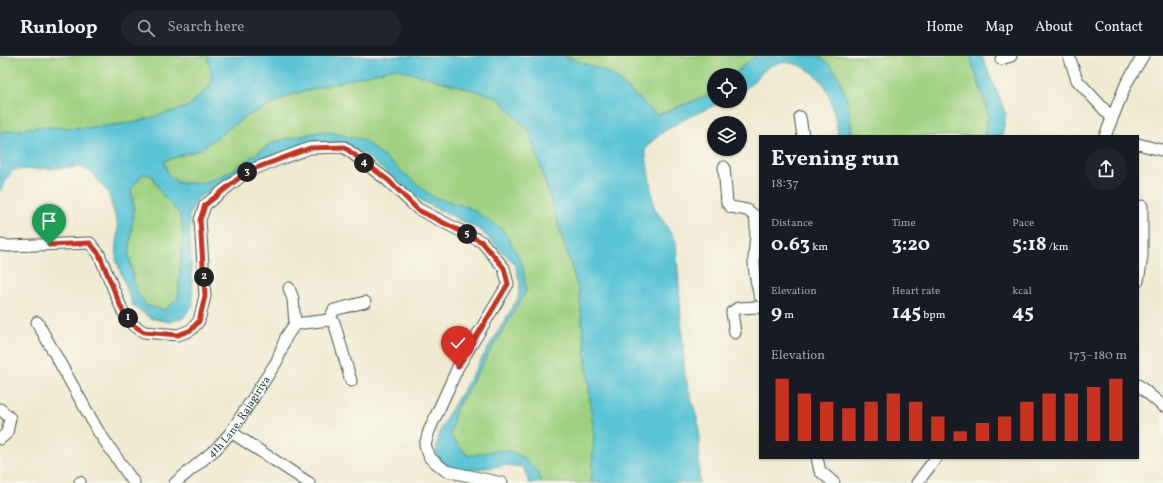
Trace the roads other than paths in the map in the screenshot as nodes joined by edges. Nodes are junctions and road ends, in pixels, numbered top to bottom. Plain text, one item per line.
1 (1069, 56) edge
2 (1144, 56) edge
3 (800, 117) dead end
4 (1112, 118) junction
5 (803, 135) edge
6 (1105, 135) edge
7 (1139, 144) edge
8 (1161, 150) dead end
9 (724, 167) dead end
10 (1142, 206) dead end
11 (759, 229) edge
12 (0, 245) edge
13 (1140, 257) edge
14 (1139, 269) edge
15 (289, 288) dead end
16 (759, 293) edge
17 (365, 302) dead end
18 (759, 307) edge
19 (329, 320) junction
20 (37, 322) dead end
21 (294, 324) junction
22 (735, 333) dead end
23 (351, 381) dead end
24 (1139, 386) edge
25 (1163, 406) edge
26 (0, 409) edge
27 (231, 432) junction
28 (0, 439) edge
29 (817, 459) edge
30 (935, 459) edge
31 (134, 483) edge
32 (175, 483) edge
33 (309, 483) edge
34 (502, 483) edge
35 (834, 483) edge
36 (917, 483) edge

1 - 4 street
2 - 4 street
3 - 5 street
4 - 6 street
7 - 8 street
9 - 11 street
10 - 13 street
11 - 16 street
12 - 34 street
13 - 14 street
15 - 21 street
17 - 19 street
18 - 22 street
19 - 21 street
19 - 23 street
20 - 31 street
21 - 27 street, 4th Lane, Rajagiriya
24 - 25 street
26 - 28 street
27 - 32 street, 4th Lane, Rajagiriya
27 - 33 street
29 - 35 street
30 - 36 street

